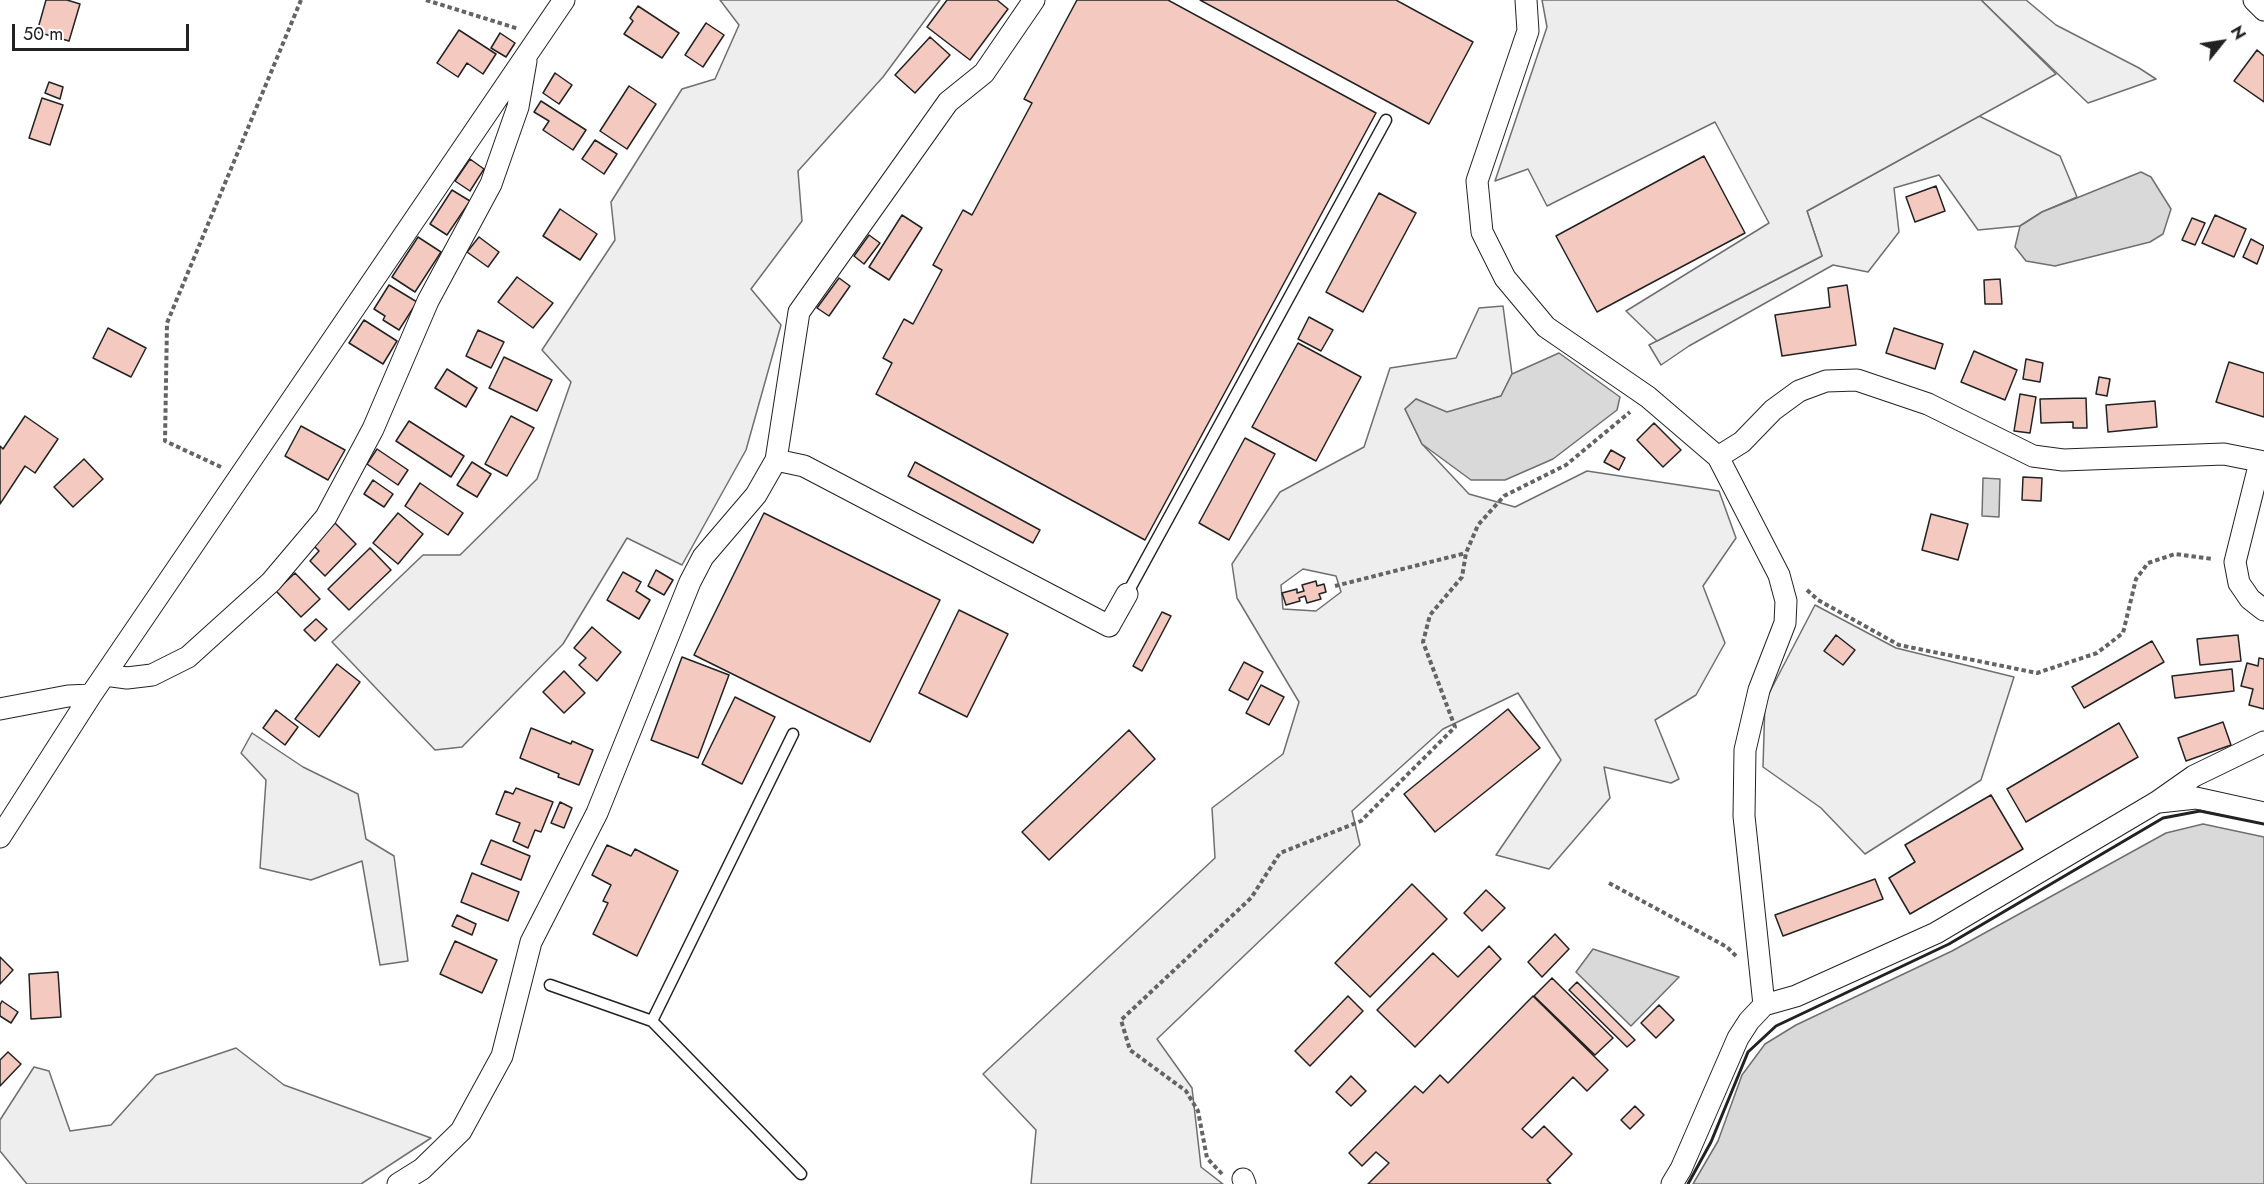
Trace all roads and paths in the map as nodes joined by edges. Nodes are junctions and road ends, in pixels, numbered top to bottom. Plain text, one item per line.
1 (301, 0) edge
2 (426, 0) edge
3 (564, 0) edge
4 (1034, 0) edge
5 (1526, 0) edge
6 (2254, 0) edge
7 (2264, 10) edge
8 (540, 36) junction
9 (527, 54) junction
10 (1386, 120) dead end
11 (1648, 397) junction
12 (1718, 457) junction
13 (776, 460) junction
14 (2262, 462) edge
15 (240, 476) junction
16 (1466, 552) junction
17 (2235, 562) junction
18 (1779, 575) junction
19 (1335, 586) dead end
20 (1127, 594) joint
21 (2264, 610) edge
22 (105, 675) junction
23 (91, 695) junction
24 (0, 709) edge
25 (793, 734) dead end
26 (2264, 742) edge
27 (2157, 802) junction
28 (2264, 813) edge
29 (0, 837) edge
30 (1609, 883) dead end
31 (1762, 978) junction
32 (550, 986) dead end
33 (1764, 1005) junction
34 (652, 1021) junction
35 (801, 1174) dead end
36 (1244, 1181) edge
37 (398, 1184) edge
38 (1672, 1184) edge

1 - 15 path
2 - 8 path
3 - 8 street
4 - 13 street
5 - 11 street
6 - 7 street
8 - 9 street
9 - 15 street
9 - 22 street
10 - 20 lane
11 - 12 street
11 - 16 path
12 - 14 street
12 - 18 street
13 - 20 street
13 - 37 street
14 - 17 street
15 - 22 street
16 - 19 path
16 - 36 path
17 - 18 path
17 - 21 street
18 - 31 street
22 - 23 street
23 - 24 street
23 - 29 street
25 - 34 lane
26 - 27 street
27 - 28 street
27 - 33 street
30 - 31 path
31 - 33 street
32 - 34 lane
33 - 38 street
34 - 35 lane

